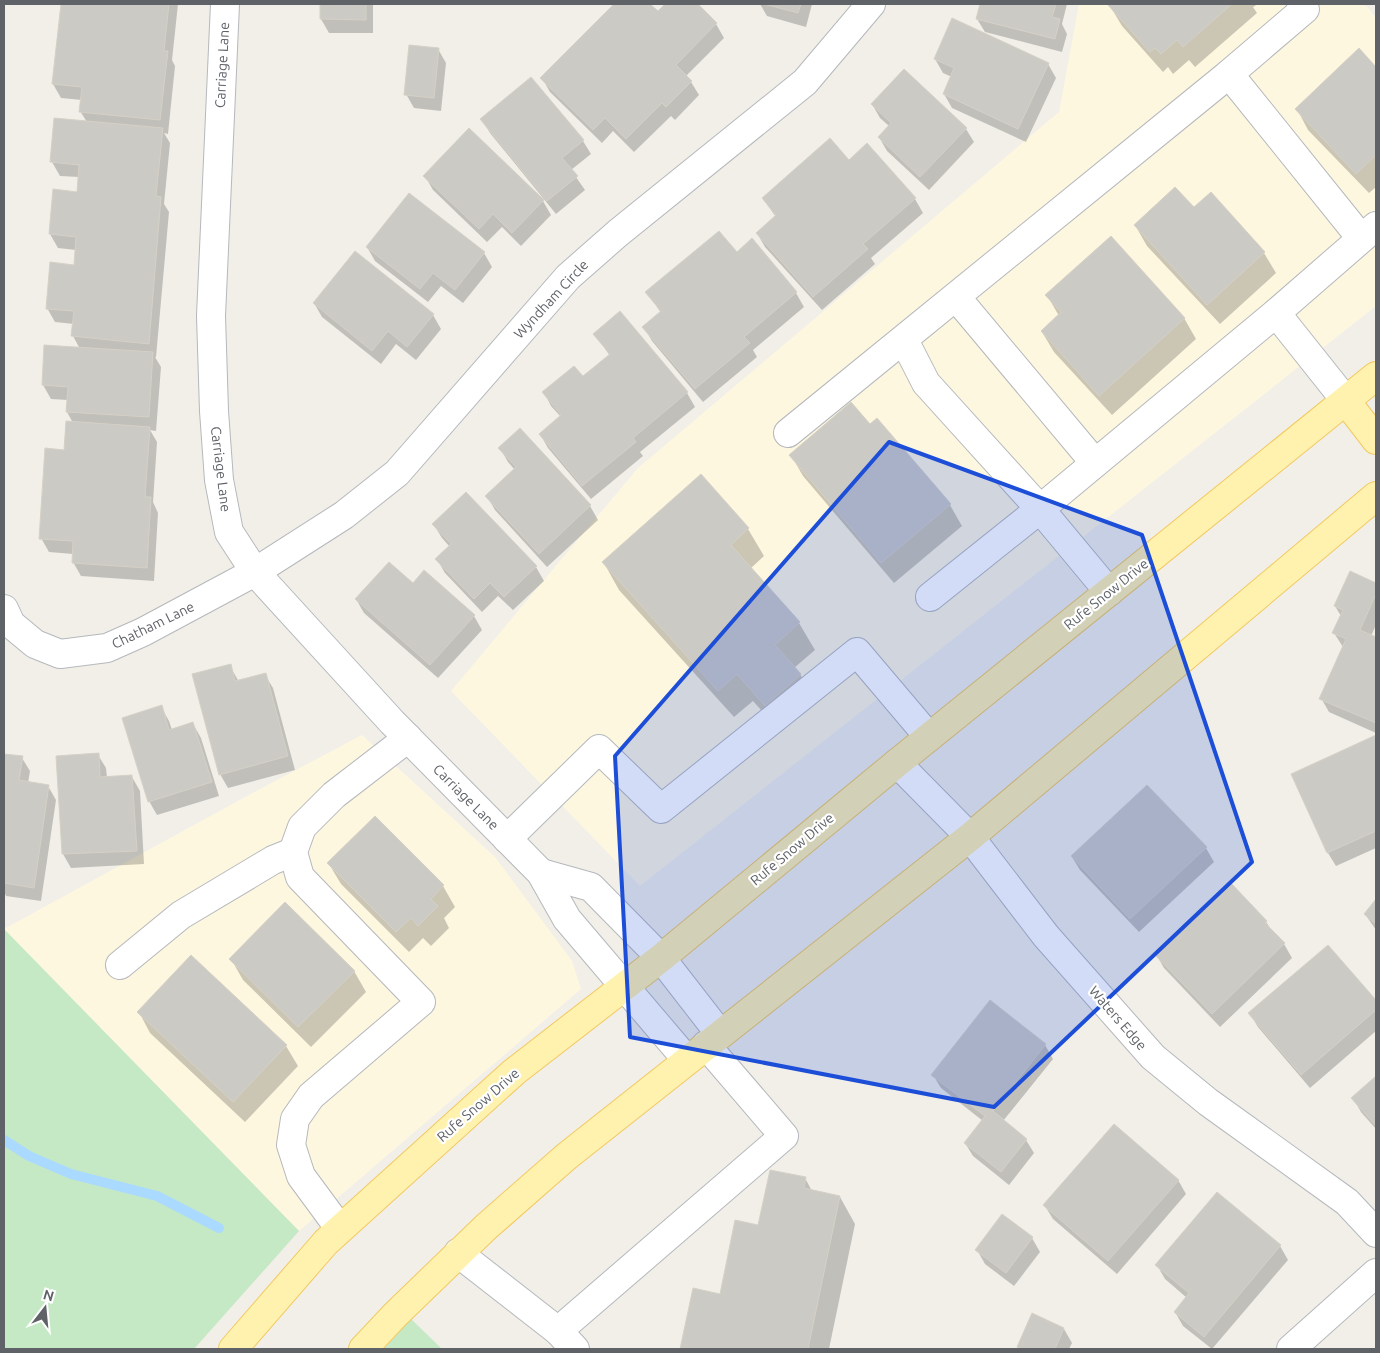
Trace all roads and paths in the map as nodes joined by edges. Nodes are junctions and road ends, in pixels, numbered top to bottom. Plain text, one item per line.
1 (225, 4) edge
2 (871, 4) edge
3 (1300, 4) edge
4 (1229, 74) junction
5 (1369, 232) edge
6 (956, 297) junction
7 (1276, 313) junction
8 (904, 340) junction
9 (1376, 376) edge
10 (1346, 401) junction
11 (788, 433) dead end
12 (1376, 440) edge
13 (1095, 463) junction
14 (1376, 496) edge
15 (1040, 508) junction
16 (254, 572) junction
17 (1109, 592) junction
18 (930, 596) dead end
19 (4, 608) edge
20 (929, 737) junction
21 (408, 738) junction
22 (897, 762) junction
23 (970, 836) junction
24 (507, 839) junction
25 (293, 852) junction
26 (541, 873) junction
27 (662, 958) junction
28 (120, 965) dead end
29 (624, 986) junction
30 (704, 1047) junction
31 (340, 1229) junction
32 (1376, 1233) edge
33 (458, 1253) junction
34 (1376, 1274) edge
35 (567, 1340) edge
36 (233, 1349) edge
37 (363, 1349) edge
38 (1291, 1349) edge

1 - 16 street, Carriage Lane
2 - 16 street, Wyndham Circle
3 - 4 street
4 - 5 street
4 - 6 street
5 - 7 street
6 - 8 street
6 - 13 street
7 - 10 street
7 - 13 street
8 - 11 street
8 - 15 street
9 - 10 main road, Rufe Snow Drive
10 - 12 main road
10 - 17 main road, Rufe Snow Drive
13 - 15 street
14 - 23 main road
15 - 17 street
15 - 18 street
16 - 19 street, Chatham Lane
16 - 21 street, Carriage Lane
17 - 20 main road, Rufe Snow Drive
20 - 22 main road, Rufe Snow Drive
20 - 24 street
21 - 24 street, Carriage Lane
21 - 25 street
22 - 23 street, Waters Edge
22 - 27 main road, Rufe Snow Drive
23 - 30 main road
23 - 32 street, Waters Edge
24 - 26 street, Carriage Lane
25 - 28 street
25 - 31 street
26 - 27 street, Carriage Lane
26 - 29 street, Carriage Lane
27 - 29 main road, Rufe Snow Drive
27 - 30 street, Carriage Lane
29 - 30 street, Carriage Lane
29 - 31 main road, Rufe Snow Drive
30 - 33 main road
30 - 35 street
31 - 36 main road, Rufe Snow Drive
33 - 35 street
33 - 37 main road
34 - 38 street

